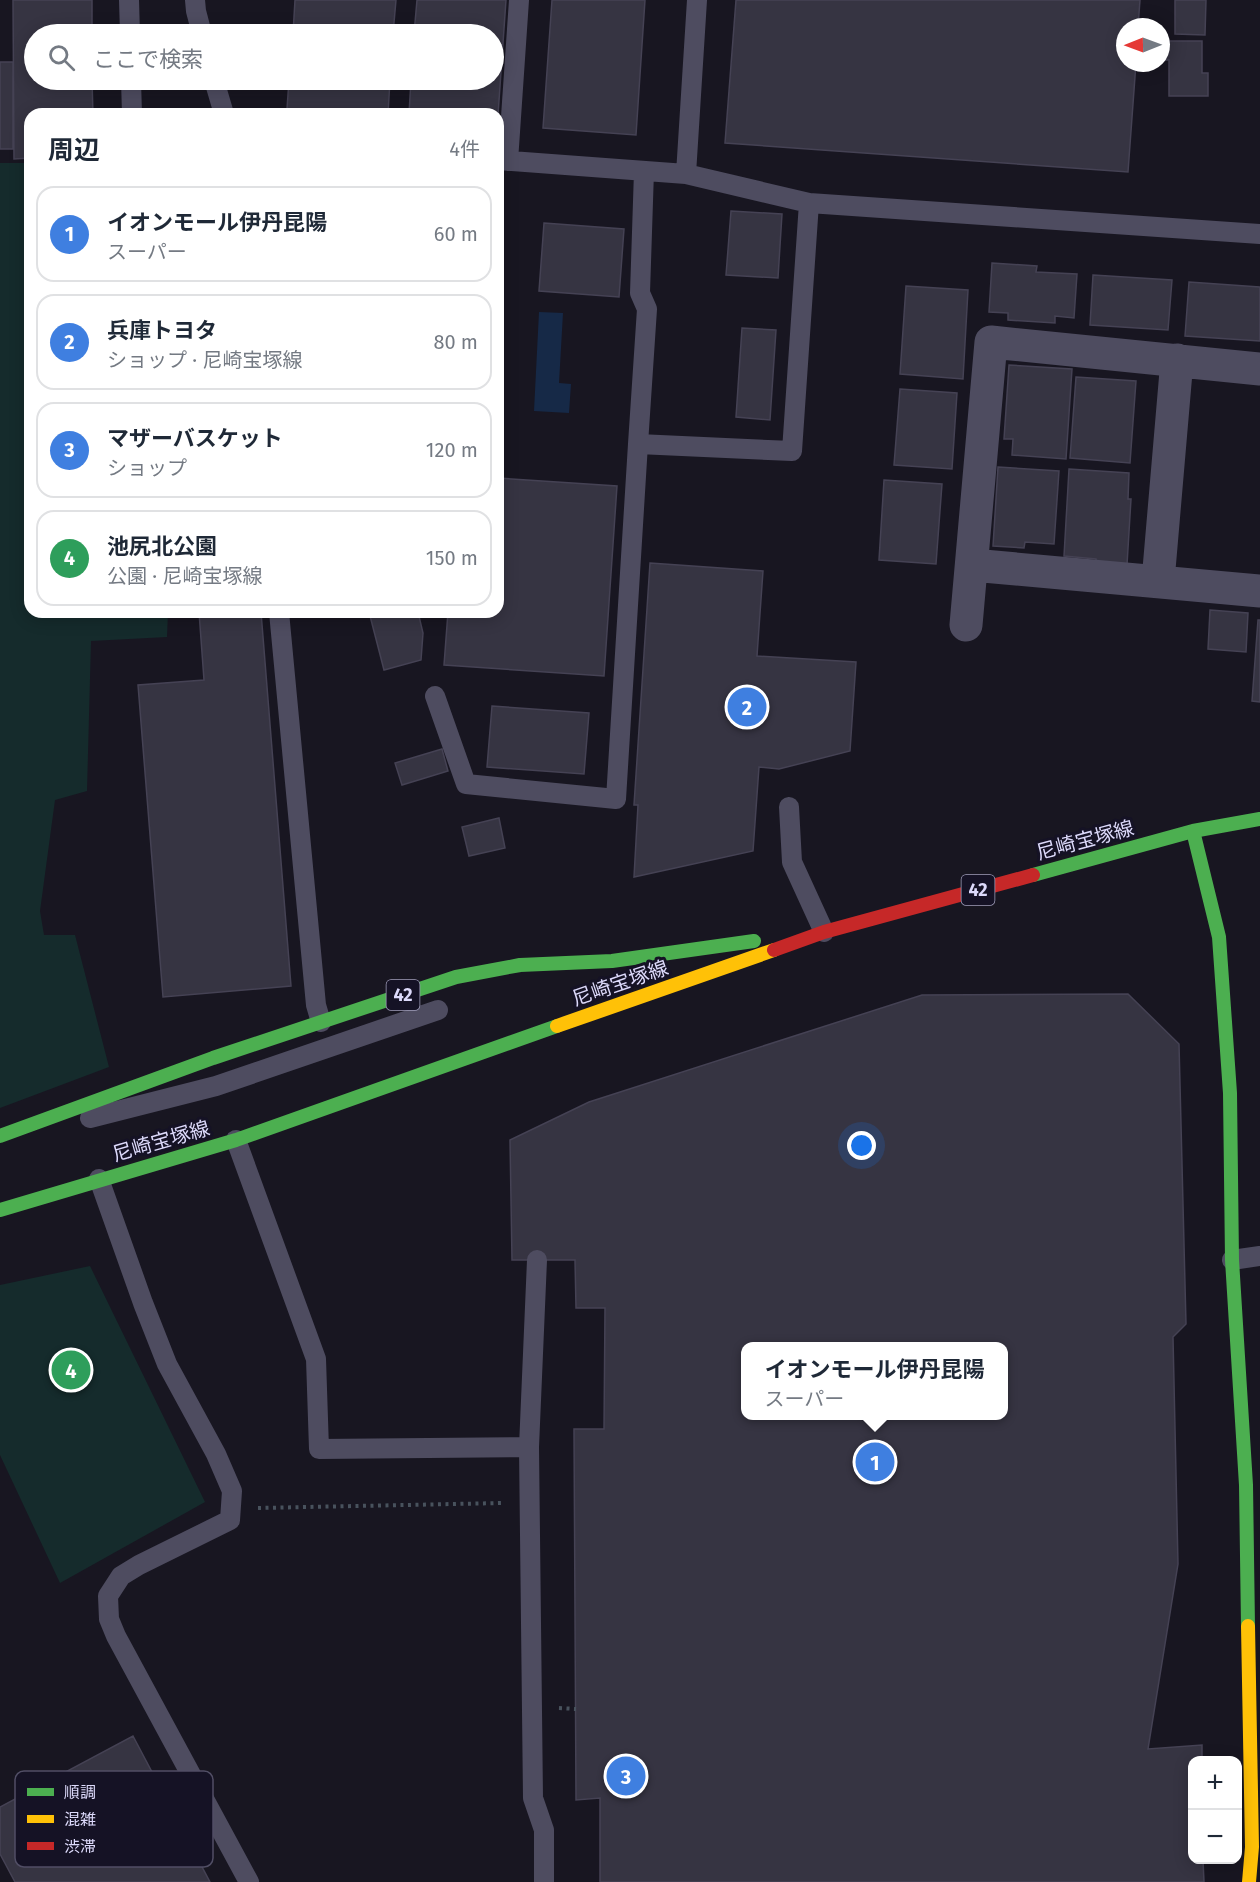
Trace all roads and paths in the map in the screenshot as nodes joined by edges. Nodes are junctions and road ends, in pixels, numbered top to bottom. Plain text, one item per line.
1 (129, 0) edge
2 (195, 0) edge
3 (519, 0) edge
4 (697, 0) edge
5 (130, 24) edge
6 (199, 24) edge
7 (131, 90) edge
8 (217, 90) edge
9 (132, 108) edge
10 (222, 108) edge
11 (504, 151) edge
12 (504, 161) edge
13 (644, 171) junction
14 (686, 174) junction
15 (809, 203) junction
16 (1260, 234) edge
17 (1177, 360) junction
18 (1260, 369) edge
19 (638, 444) junction
20 (972, 565) junction
21 (1158, 581) junction
22 (1260, 591) edge
23 (280, 618) edge
24 (966, 625) dead end
25 (435, 696) dead end
26 (789, 807) dead end
27 (1260, 819) edge
28 (1193, 831) junction
29 (824, 932) junction
30 (438, 1010) dead end
31 (321, 1022) junction
32 (0, 1138) edge
33 (236, 1140) junction
34 (99, 1179) junction
35 (0, 1210) edge
36 (1260, 1256) edge
37 (537, 1260) dead end
38 (1232, 1260) junction
39 (1250, 1393) edge
40 (529, 1447) junction
41 (510, 1503) dead end
42 (252, 1508) dead end
43 (1255, 1694) edge
44 (554, 1708) dead end
45 (576, 1709) dead end
46 (189, 1771) edge
47 (213, 1815) edge
48 (249, 1882) edge
49 (544, 1882) edge
50 (1250, 1882) edge

1 - 5 lane
2 - 6 lane
3 - 11 lane
4 - 14 lane
7 - 9 lane
8 - 10 lane
12 - 13 lane
13 - 14 lane
13 - 19 lane
14 - 15 lane
15 - 16 lane
15 - 19 lane
17 - 18 street
17 - 20 street
17 - 21 street
19 - 25 lane
20 - 21 street
20 - 24 street
21 - 22 street
23 - 31 lane
26 - 29 lane
27 - 28 main road, 尼崎宝塚線 / 42
28 - 29 main road, 尼崎宝塚線 / 42
28 - 38 main road
29 - 31 main road, 42
29 - 33 main road, 尼崎宝塚線 / 42
30 - 32 lane
31 - 32 main road, 42
33 - 34 main road, 尼崎宝塚線 / 42
33 - 40 lane
34 - 35 main road, 尼崎宝塚線 / 42
34 - 46 lane
36 - 38 lane
37 - 40 lane
38 - 39 main road
39 - 43 main road
40 - 49 lane
41 - 42 path
43 - 50 main road
44 - 45 path
47 - 48 lane

